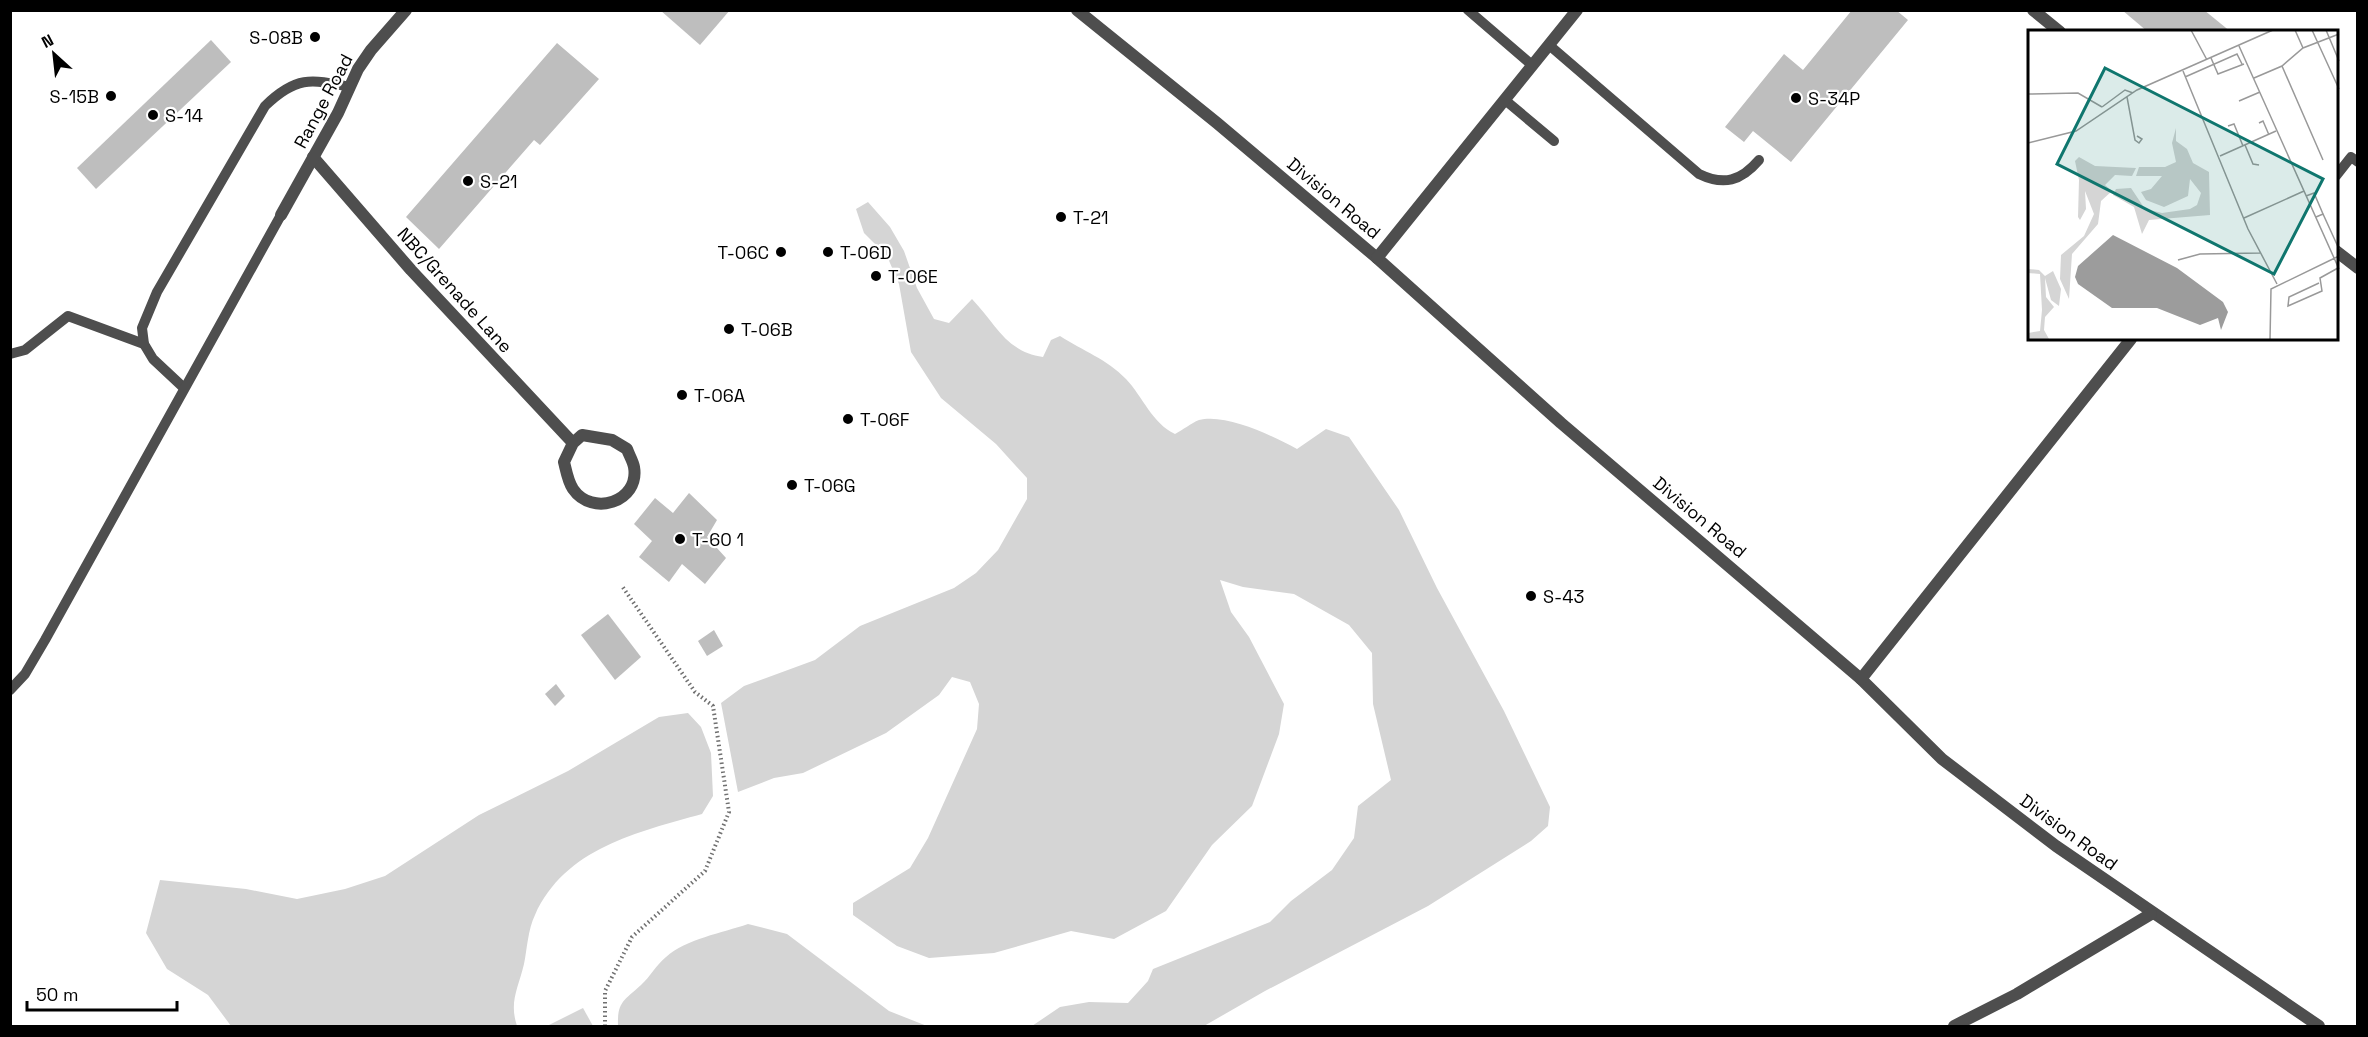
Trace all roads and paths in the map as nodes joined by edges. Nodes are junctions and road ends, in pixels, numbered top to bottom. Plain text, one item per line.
1 (406, 10) edge
2 (1077, 10) edge
3 (1468, 10) edge
4 (1576, 10) edge
5 (2033, 10) edge
6 (2058, 30) edge
7 (1549, 45) junction
8 (1532, 65) junction
9 (350, 87) junction
10 (1505, 100) junction
11 (1554, 141) dead end
12 (313, 157) junction
13 (1759, 160) dead end
14 (2358, 162) edge
15 (2338, 175) edge
16 (281, 215) joint
17 (2338, 252) edge
18 (1377, 258) junction
19 (2358, 268) edge
20 (2130, 340) edge
21 (144, 344) junction
22 (10, 354) edge
23 (184, 388) junction
24 (573, 443) junction
25 (622, 586) dead end
26 (1861, 679) junction
27 (10, 690) edge
28 (2151, 914) junction
29 (605, 1026) edge
30 (1954, 1026) edge
31 (2319, 1026) edge

1 - 9 street, Range Road
2 - 18 street, Division Road
3 - 8 lane
4 - 7 street
5 - 6 street
7 - 8 street
7 - 13 lane
8 - 10 street
9 - 12 street, Range Road
9 - 21 lane
10 - 11 lane
10 - 18 street
12 - 16 street, Range Road
12 - 24 street, NBC/Grenade Lane
14 - 15 lane
16 - 23 lane
17 - 19 street
18 - 26 street, Division Road
20 - 26 street
21 - 22 lane
21 - 23 lane
23 - 27 lane
24 - 24 street
25 - 29 path
26 - 28 street, Division Road
28 - 30 street
28 - 31 street, Division Road

